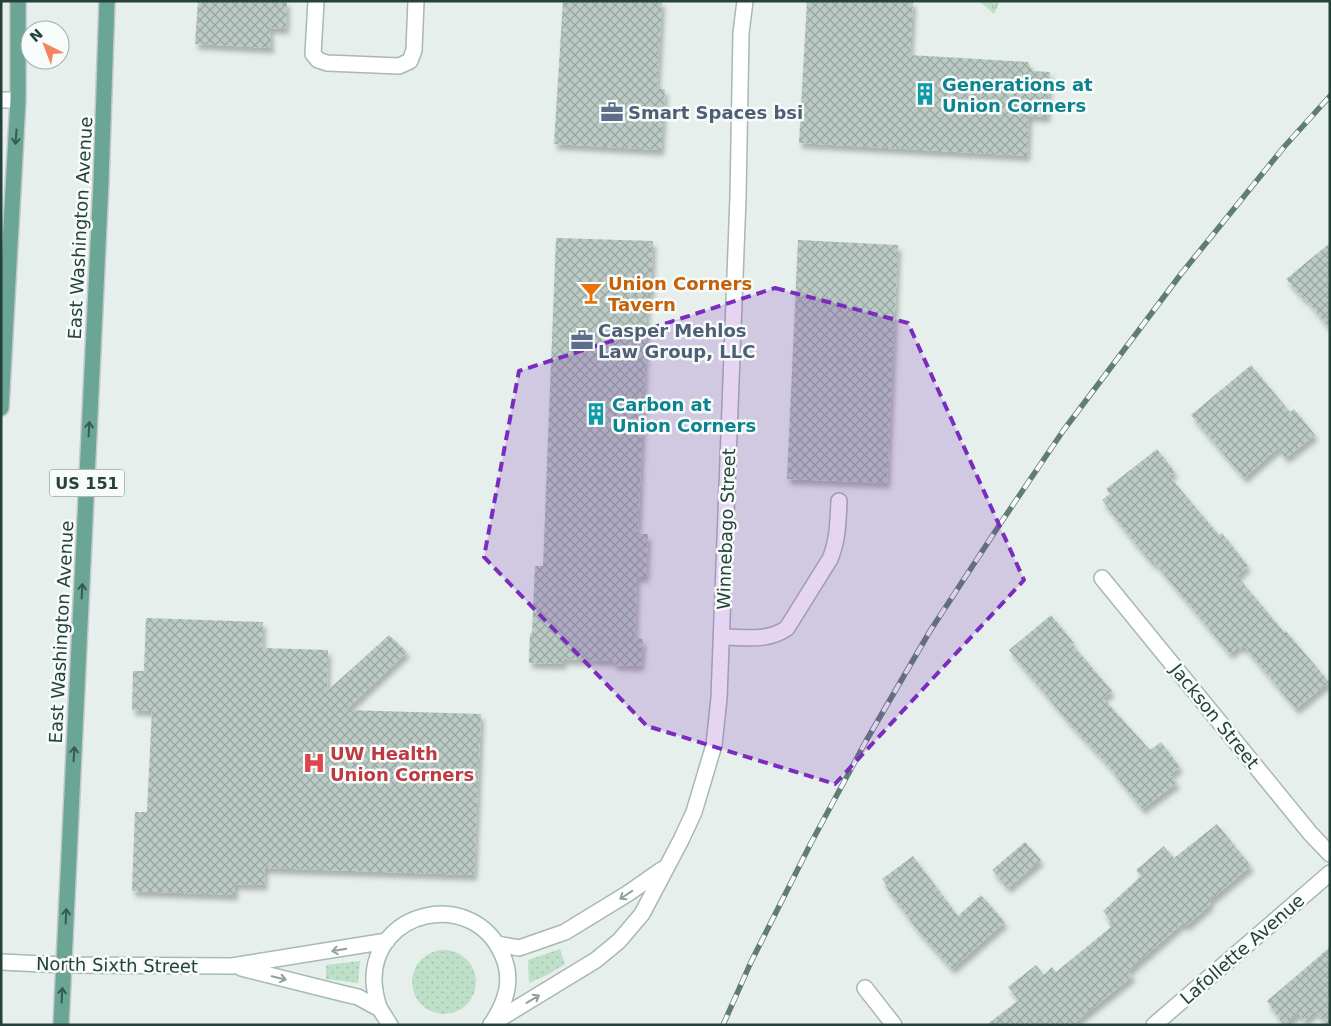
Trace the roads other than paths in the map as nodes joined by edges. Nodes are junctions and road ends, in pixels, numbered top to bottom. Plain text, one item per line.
1 (18, 1) edge
2 (107, 1) edge
3 (316, 1) edge
4 (416, 1) edge
5 (745, 1) edge
6 (1, 100) edge
7 (18, 100) junction
8 (1, 408) edge
9 (839, 501) dead end
10 (1102, 578) dead end
11 (722, 637) junction
12 (1330, 854) edge
13 (666, 867) junction
14 (1330, 874) edge
15 (387, 941) junction
16 (497, 944) junction
17 (1, 962) edge
18 (64, 965) junction
19 (232, 966) junction
20 (865, 988) dead end
21 (380, 1009) junction
22 (491, 1024) edge
23 (61, 1025) edge
24 (390, 1025) edge
25 (894, 1025) edge
26 (1154, 1025) edge

1 - 7 main road
18 -> 2 main road, East Washington Avenue / US 151
3 - 4 street
5 - 11 street, Winnebago Street
6 - 7 street
7 -> 8 main road
9 - 11 street
10 - 12 street, Jackson Street
11 - 13 street, Winnebago Street
13 -> 16 street, Winnebago Street
22 -> 13 street, Winnebago Street
14 - 26 street, Lafollette Avenue
15 - 16 street
15 -> 19 street, North Sixth Street
15 - 21 street
16 - 22 street
17 - 18 street, North Sixth Street
18 - 19 street, North Sixth Street
23 -> 18 main road, East Washington Avenue / US 151
19 -> 21 street, North Sixth Street
20 - 25 street
21 - 24 street

